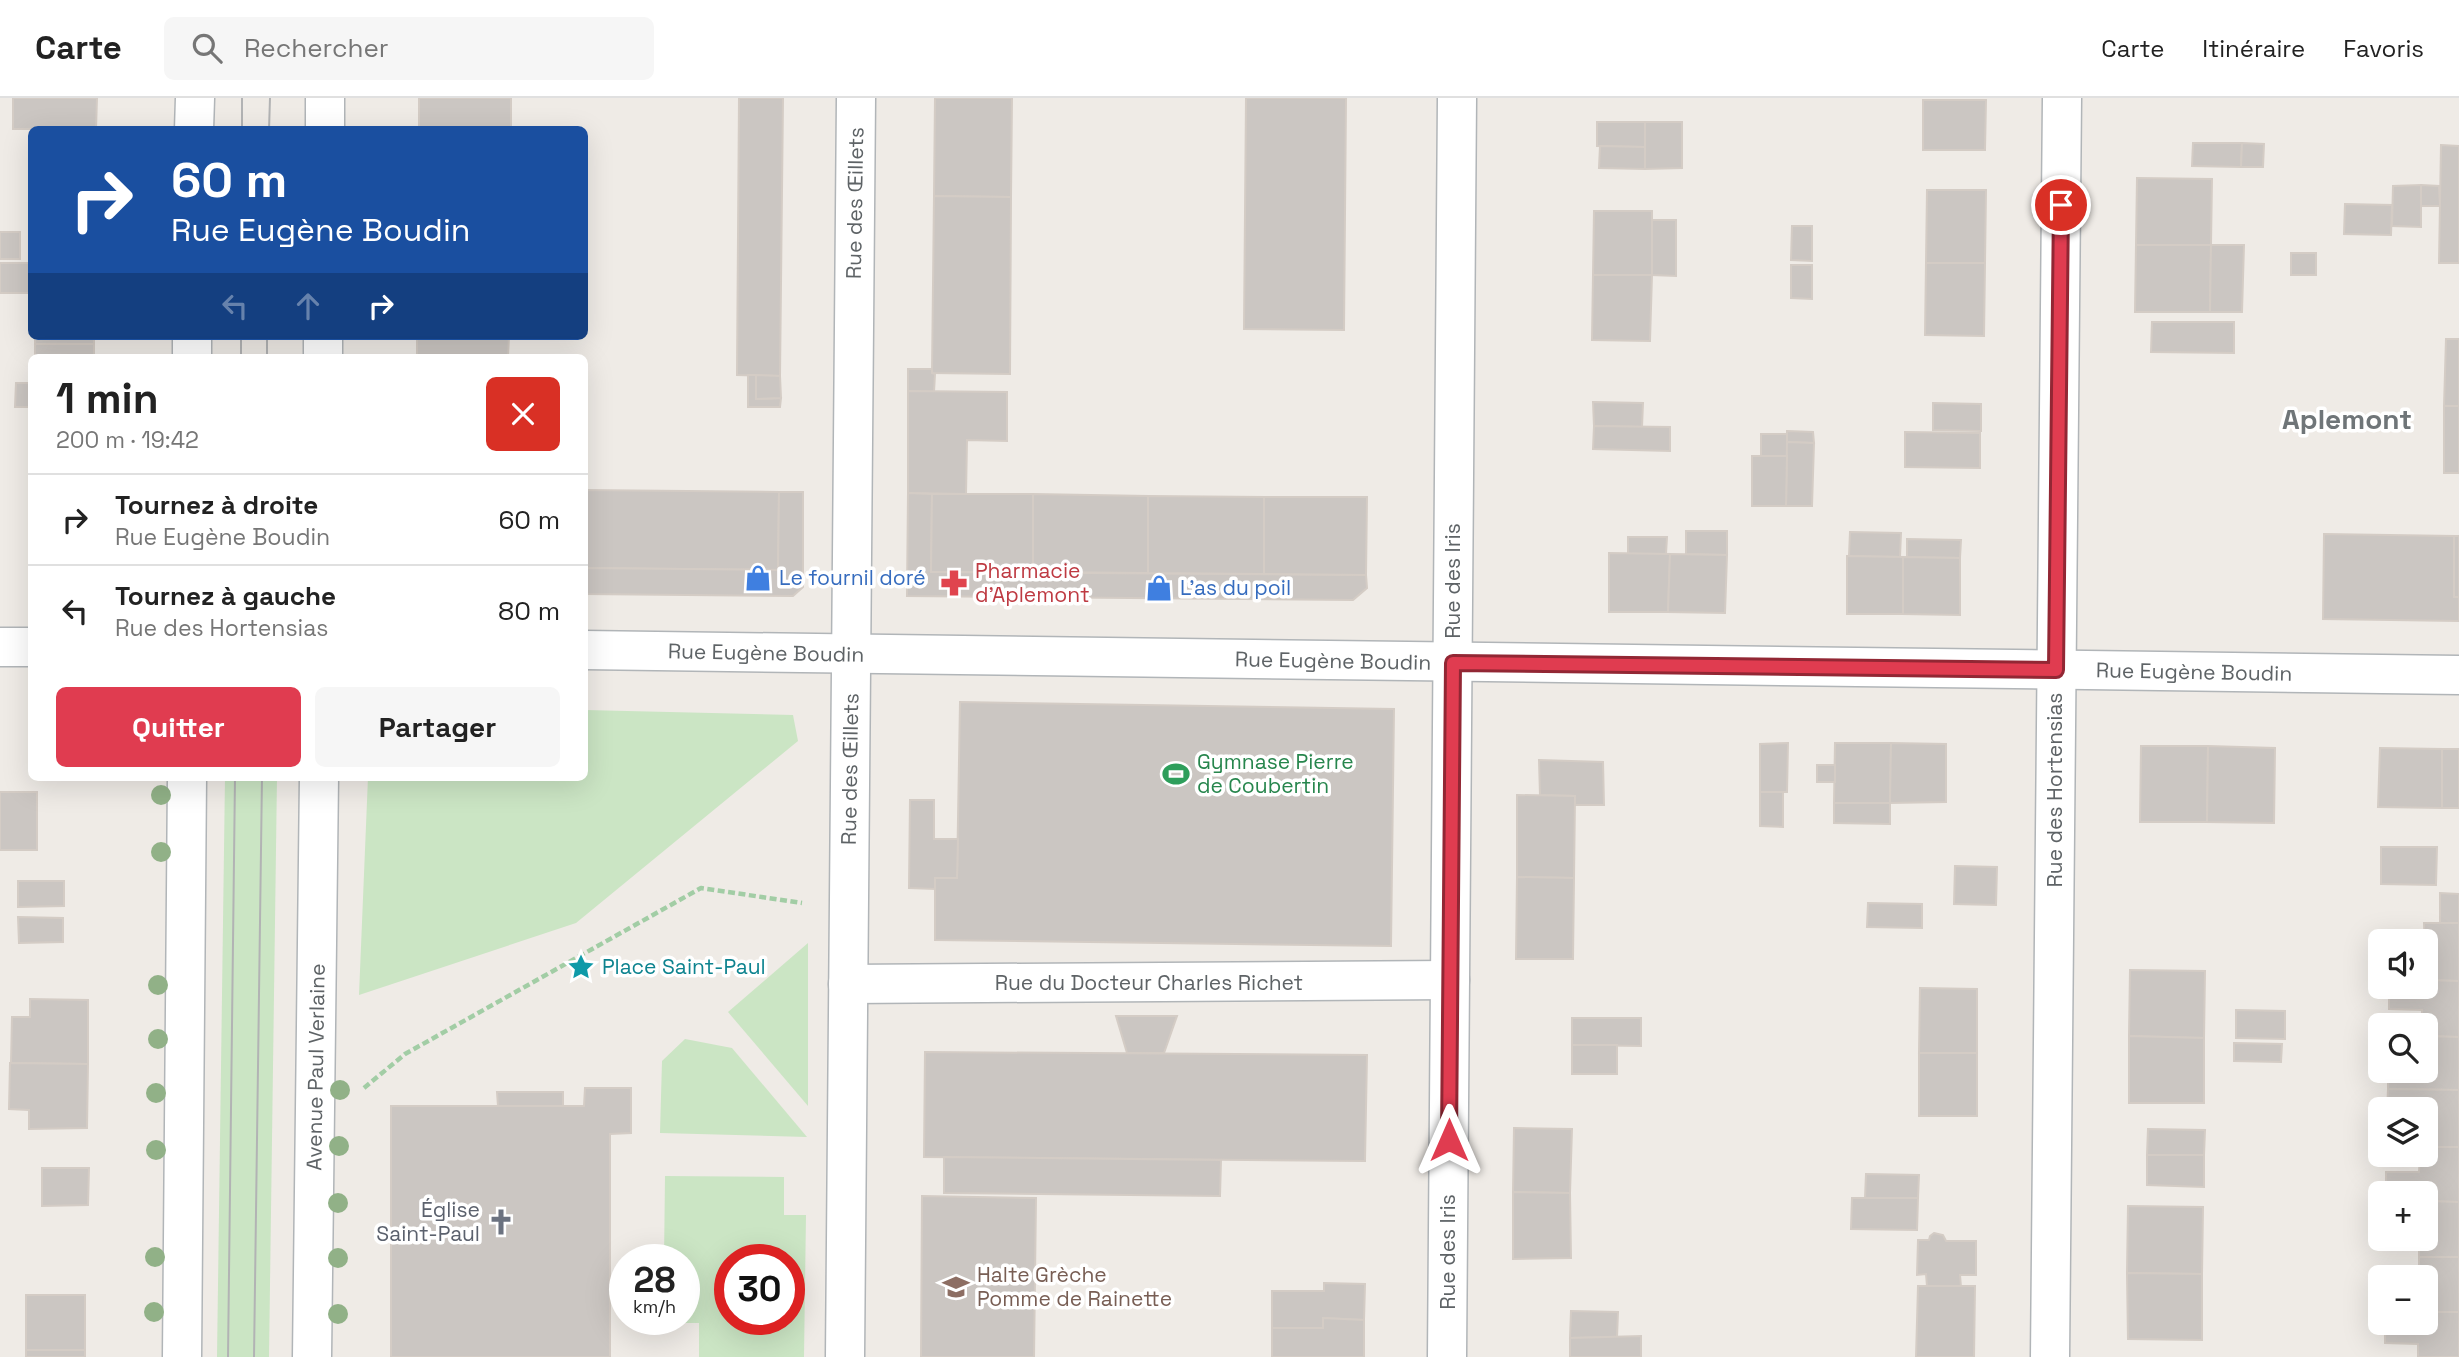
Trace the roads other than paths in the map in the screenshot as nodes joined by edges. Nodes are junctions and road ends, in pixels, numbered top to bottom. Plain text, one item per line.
1 (195, 98) edge
2 (325, 98) edge
3 (856, 98) edge
4 (1457, 98) edge
5 (2062, 98) edge
6 (194, 126) edge
7 (325, 126) edge
8 (0, 647) edge
9 (28, 647) edge
10 (588, 650) edge
11 (851, 654) junction
12 (1453, 663) junction
13 (2056, 670) junction
14 (2459, 675) edge
15 (187, 781) edge
16 (319, 781) edge
17 (1450, 980) junction
18 (848, 984) junction
19 (182, 1357) edge
20 (312, 1357) edge
21 (845, 1357) edge
22 (1447, 1357) edge
23 (2050, 1357) edge

1 - 6 street
2 - 7 street
3 - 11 street, Rue des Œillets
4 - 12 street, Rue des Iris
5 - 13 street, Rue des Hortensias
8 - 9 street
10 - 11 street, Rue Eugène Boudin
11 - 12 street, Rue Eugène Boudin
11 - 18 street, Rue des Œillets
12 - 13 street, Rue Eugène Boudin
12 - 17 street, Rue des Iris
13 - 14 street, Rue Eugène Boudin
13 - 23 street, Rue des Hortensias
15 - 19 street
16 - 20 street, Avenue Paul Verlaine
17 - 18 street, Rue du Docteur Charles Richet
17 - 22 street, Rue des Iris
18 - 21 street, Rue des Œillets

